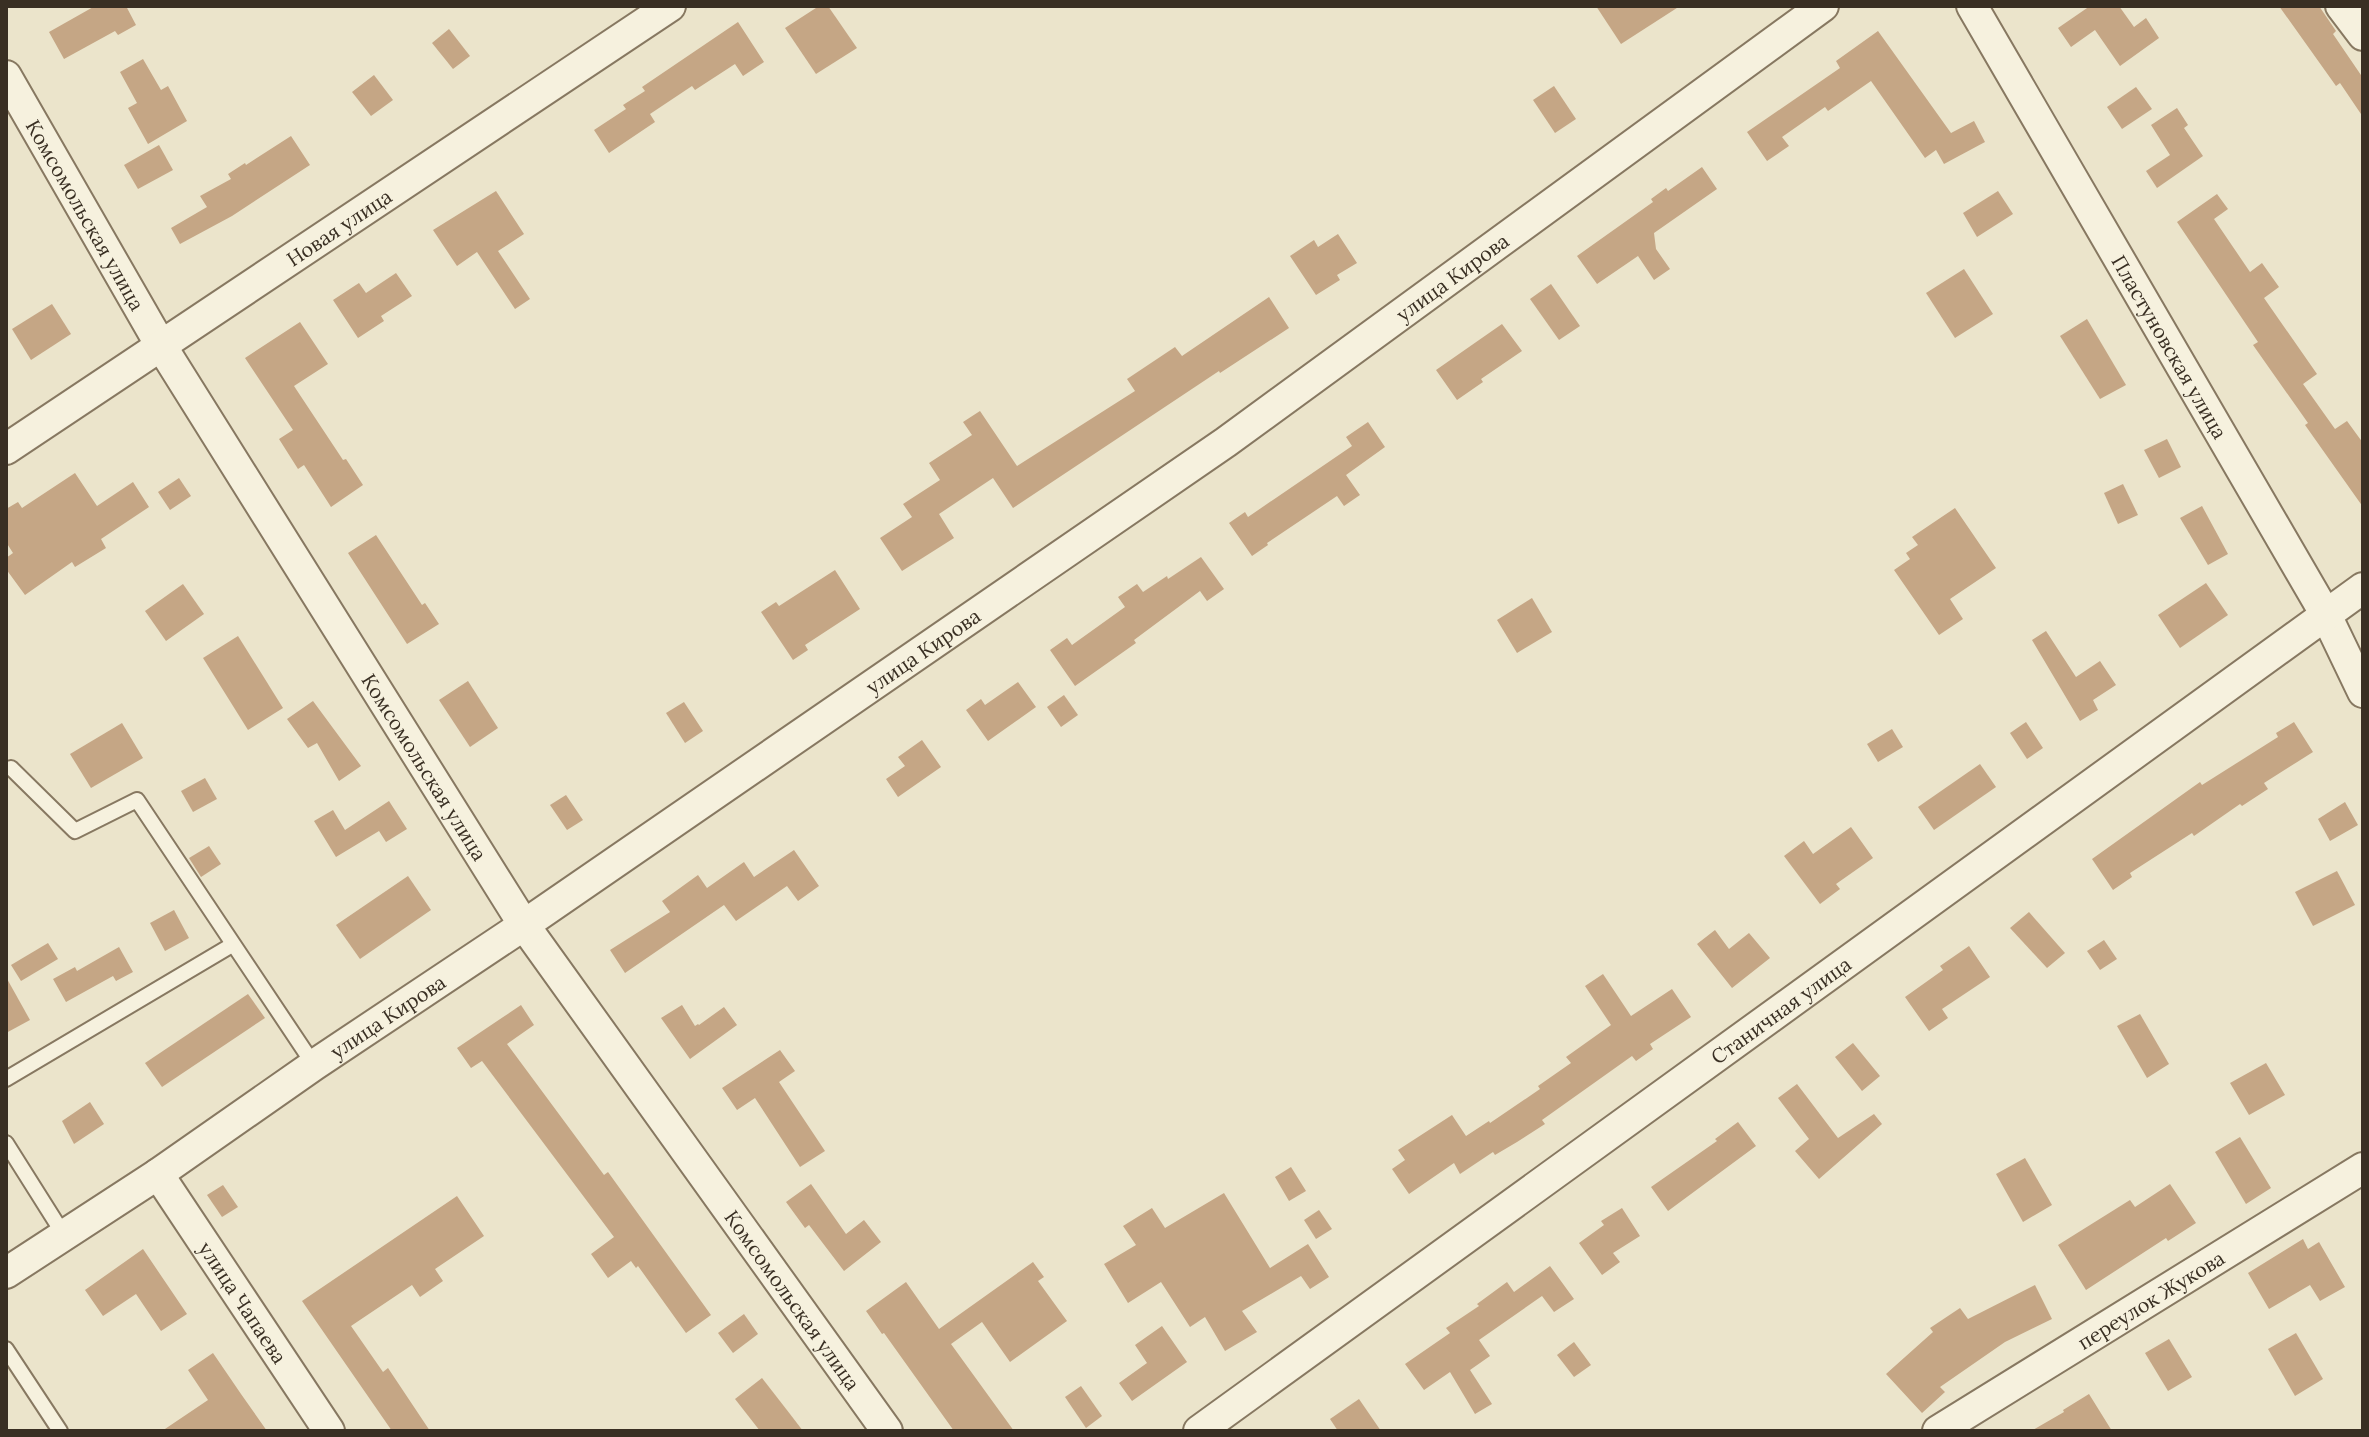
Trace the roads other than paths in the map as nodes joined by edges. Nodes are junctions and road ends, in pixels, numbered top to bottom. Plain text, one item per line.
1 (670, 6) edge
2 (1823, 6) edge
3 (1972, 6) edge
4 (2341, 6) edge
5 (2363, 35) edge
6 (6, 76) edge
7 (160, 344) junction
8 (6, 449) edge
9 (2363, 588) edge
10 (2326, 615) junction
11 (2363, 692) edge
12 (11, 768) dead end
13 (524, 925) junction
14 (232, 945) junction
15 (314, 1065) junction
16 (6, 1079) edge
17 (6, 1143) edge
18 (2363, 1168) edge
19 (158, 1174) junction
20 (64, 1235) junction
21 (6, 1273) edge
22 (6, 1349) edge
23 (60, 1431) edge
24 (329, 1431) edge
25 (887, 1431) edge
26 (1199, 1431) edge
27 (1938, 1431) edge

1 - 7 street, Новая улица
2 - 13 street, улица Кирова
3 - 10 street, Пластуновская улица
4 - 5 street
6 - 7 street, Комсомольская улица
7 - 8 street, Новая улица
7 - 13 street, Комсомольская улица
9 - 10 street, Станичная улица
10 - 11 street, Пластуновская улица
10 - 26 street, Станичная улица
12 - 14 lane
13 - 15 street, улица Кирова
13 - 25 street, Комсомольская улица
14 - 15 lane
14 - 16 lane
15 - 19 street, улица Кирова
17 - 20 lane
18 - 27 street, переулок Жукова
19 - 20 street, улица Кирова
19 - 24 street, улица Чапаева
20 - 21 street, улица Кирова
22 - 23 lane

